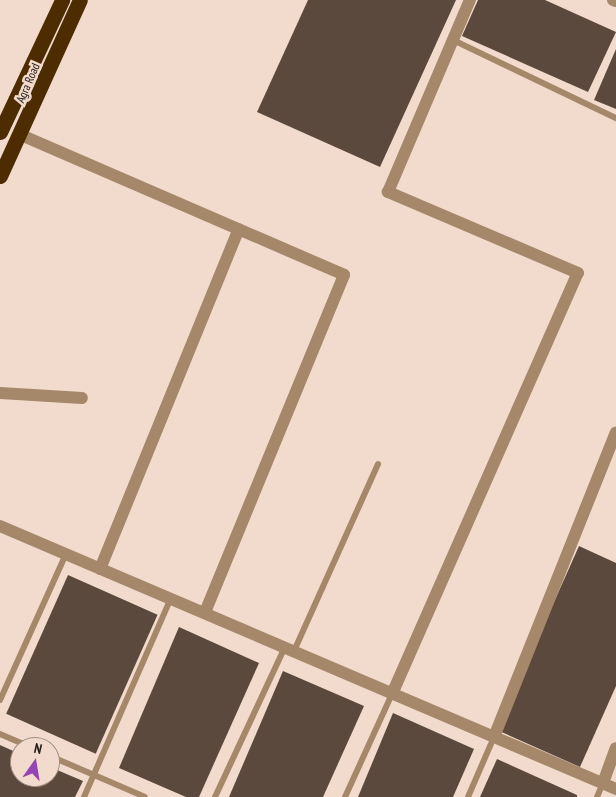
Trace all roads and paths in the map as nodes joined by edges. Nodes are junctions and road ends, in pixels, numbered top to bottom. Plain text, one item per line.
1 (62, 0) edge
2 (80, 0) edge
3 (470, 0) edge
4 (453, 40) junction
5 (616, 118) edge
6 (0, 132) edge
7 (21, 135) junction
8 (0, 176) edge
9 (240, 228) junction
10 (0, 393) edge
11 (82, 398) dead end
12 (616, 432) edge
13 (378, 464) dead end
14 (0, 526) edge
15 (66, 554) junction
16 (100, 569) junction
17 (171, 598) junction
18 (205, 612) junction
19 (289, 649) junction
20 (392, 694) junction
21 (0, 700) edge
22 (494, 737) junction
23 (616, 748) edge
24 (60, 760) edge
25 (93, 774) junction
26 (602, 783) junction
27 (616, 789) edge
28 (84, 797) edge
29 (145, 797) edge
30 (215, 797) edge
31 (345, 797) edge
32 (468, 797) edge
33 (597, 797) edge

1 - 6 highway
2 - 7 highway, Agra Road
3 - 4 street
4 - 5 lane
4 - 20 street
7 - 8 highway, Agra Road
7 - 9 street
9 - 16 street
9 - 18 street
10 - 11 street
12 - 22 street
13 - 19 lane
14 - 15 street
15 - 16 street
15 - 21 lane
16 - 17 street
17 - 18 street
17 - 25 lane
18 - 19 street
19 - 20 street
19 - 30 lane
20 - 22 street
20 - 31 lane
22 - 26 street
22 - 32 lane
23 - 26 street
24 - 25 lane
25 - 28 lane
25 - 29 lane
26 - 27 street
26 - 33 lane

